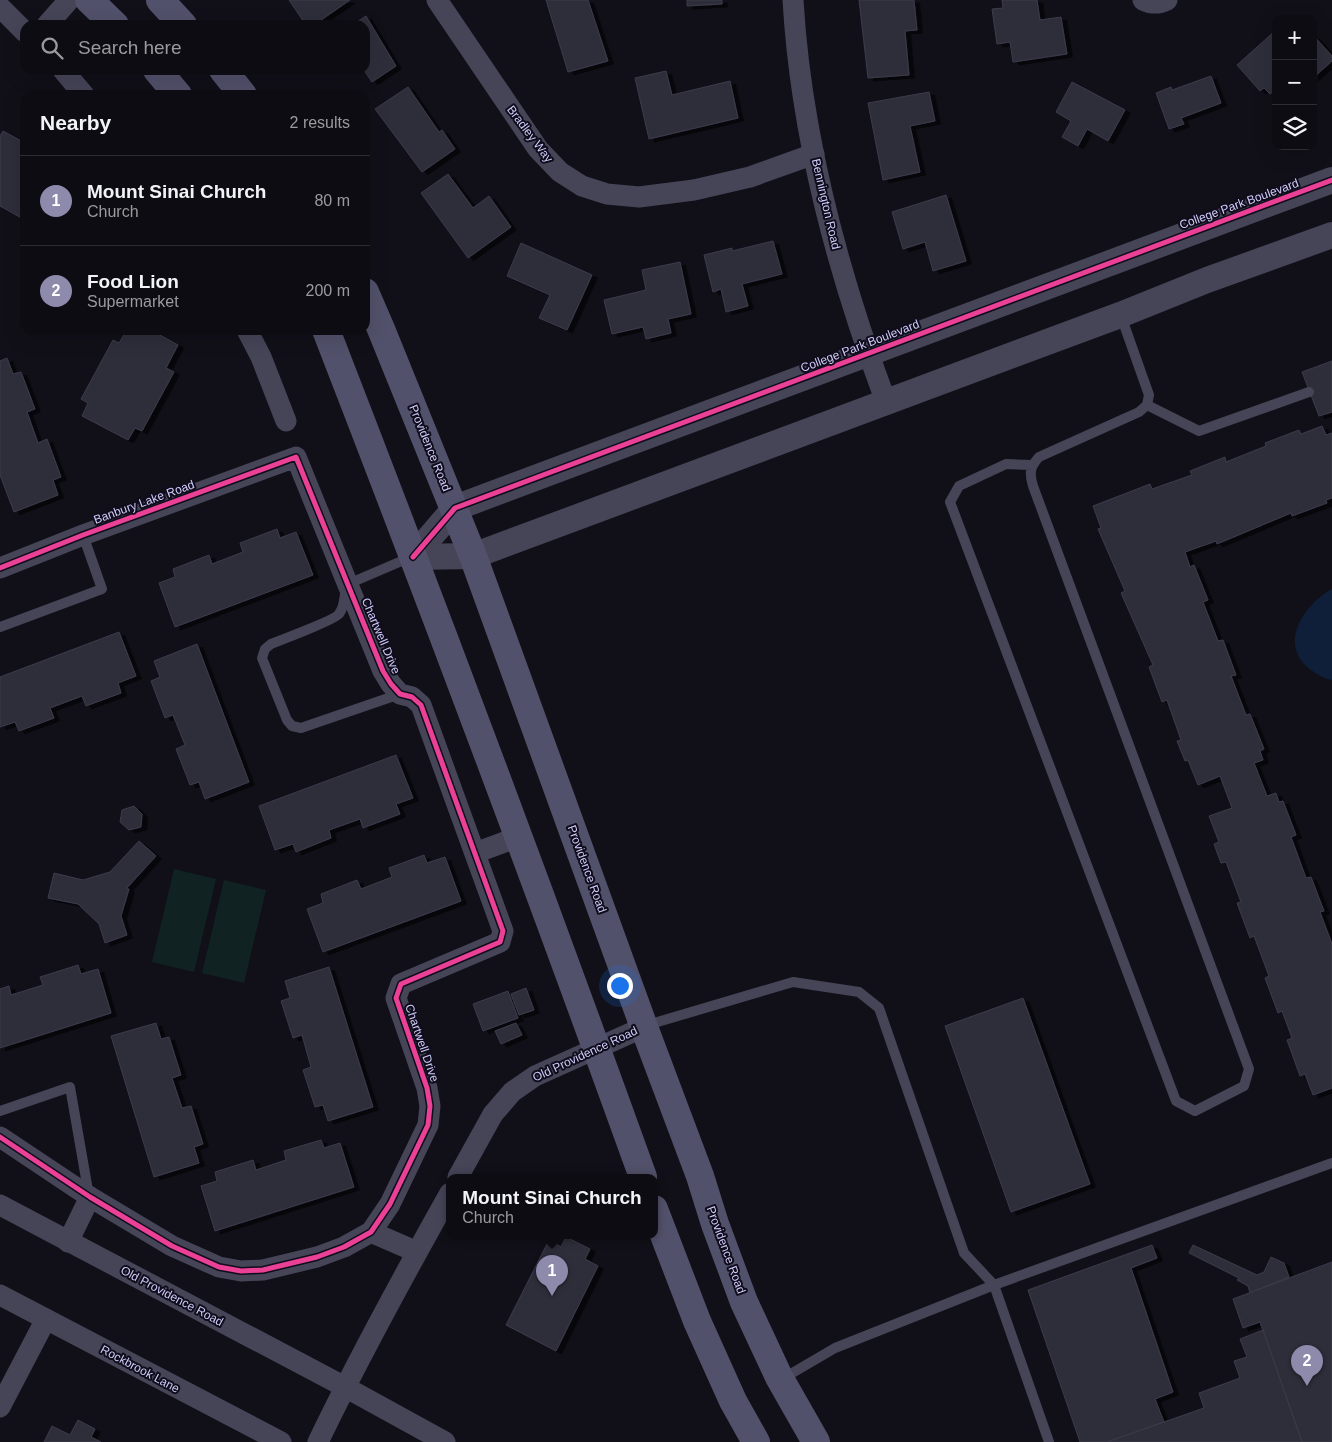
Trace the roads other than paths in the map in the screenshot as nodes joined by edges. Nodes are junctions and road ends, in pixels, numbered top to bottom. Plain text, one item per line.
1 (69, 0) edge
2 (89, 0) edge
3 (160, 0) edge
4 (437, 0) edge
5 (793, 0) edge
6 (1143, 0) edge
7 (1167, 0) edge
8 (0, 7) edge
9 (51, 20) edge
10 (110, 20) edge
11 (178, 20) edge
12 (20, 27) edge
13 (66, 75) edge
14 (161, 75) edge
15 (227, 75) edge
16 (80, 90) edge
17 (174, 90) edge
18 (239, 90) edge
19 (814, 154) junction
20 (1332, 180) edge
21 (1332, 235) edge
22 (370, 304) edge
23 (1120, 316) junction
24 (250, 335) edge
25 (328, 335) edge
26 (868, 354) junction
27 (1310, 392) dead end
28 (886, 402) junction
29 (1147, 405) junction
30 (286, 421) dead end
31 (296, 457) joint
32 (1032, 466) junction
33 (454, 508) junction
34 (83, 535) junction
35 (413, 556) junction
36 (473, 556) junction
37 (0, 568) edge
38 (348, 586) junction
39 (0, 627) edge
40 (400, 694) junction
41 (518, 837) junction
42 (475, 853) junction
43 (644, 1027) junction
44 (596, 1048) junction
45 (0, 1111) edge
46 (0, 1137) edge
47 (1332, 1163) edge
48 (460, 1174) edge
49 (642, 1174) edge
50 (90, 1197) junction
51 (446, 1199) edge
52 (0, 1205) edge
53 (658, 1219) edge
54 (371, 1232) junction
55 (68, 1242) junction
56 (416, 1252) junction
57 (994, 1285) junction
58 (0, 1295) edge
59 (46, 1320) junction
60 (781, 1380) junction
61 (345, 1387) junction
62 (0, 1407) edge
63 (281, 1442) edge
64 (318, 1442) edge
65 (445, 1442) edge
66 (756, 1442) edge
67 (816, 1442) edge
68 (1049, 1442) edge

1 - 9 street
2 - 10 main road
3 - 11 main road
4 - 19 street, Bradley Way
5 - 19 street, Bennington Road
6 - 7 street
8 - 12 street
13 - 16 street
14 - 17 main road
15 - 18 main road
19 - 26 street, Bennington Road
20 - 26 street, College Park Boulevard
21 - 23 street
22 - 33 main road, Providence Road
23 - 28 street
23 - 29 lane
24 - 30 street
25 - 35 main road
26 - 28 street, Bennington Road
26 - 33 street, College Park Boulevard
27 - 29 lane
28 - 36 street
29 - 32 lane
31 - 34 street, Banbury Lake Road
31 - 38 street, Chartwell Drive
32 - 32 lane
33 - 35 street, College Park Boulevard
33 - 36 main road, Providence Road
34 - 37 street, Banbury Lake Road
34 - 39 lane
35 - 36 street
35 - 38 lane
35 - 41 main road
36 - 43 main road, Providence Road
38 - 40 street, Chartwell Drive
38 - 40 lane
40 - 42 street, Chartwell Drive
41 - 42 street
41 - 44 main road
42 - 54 street, Chartwell Drive
43 - 44 street, Old Providence Road
43 - 57 lane
43 - 60 main road, Providence Road
44 - 48 street, Old Providence Road
44 - 49 main road
45 - 50 lane
46 - 50 street, Chartwell Drive
47 - 57 lane
50 - 54 street, Chartwell Drive
50 - 55 street
51 - 56 street
52 - 55 street, Old Providence Road
53 - 66 main road
54 - 56 street
55 - 61 street, Old Providence Road
56 - 61 street
57 - 60 lane
57 - 68 lane
58 - 59 street, Rockbrook Lane
59 - 62 street
59 - 63 street, Rockbrook Lane
60 - 67 main road, Providence Road
61 - 64 street
61 - 65 street, Old Providence Road

